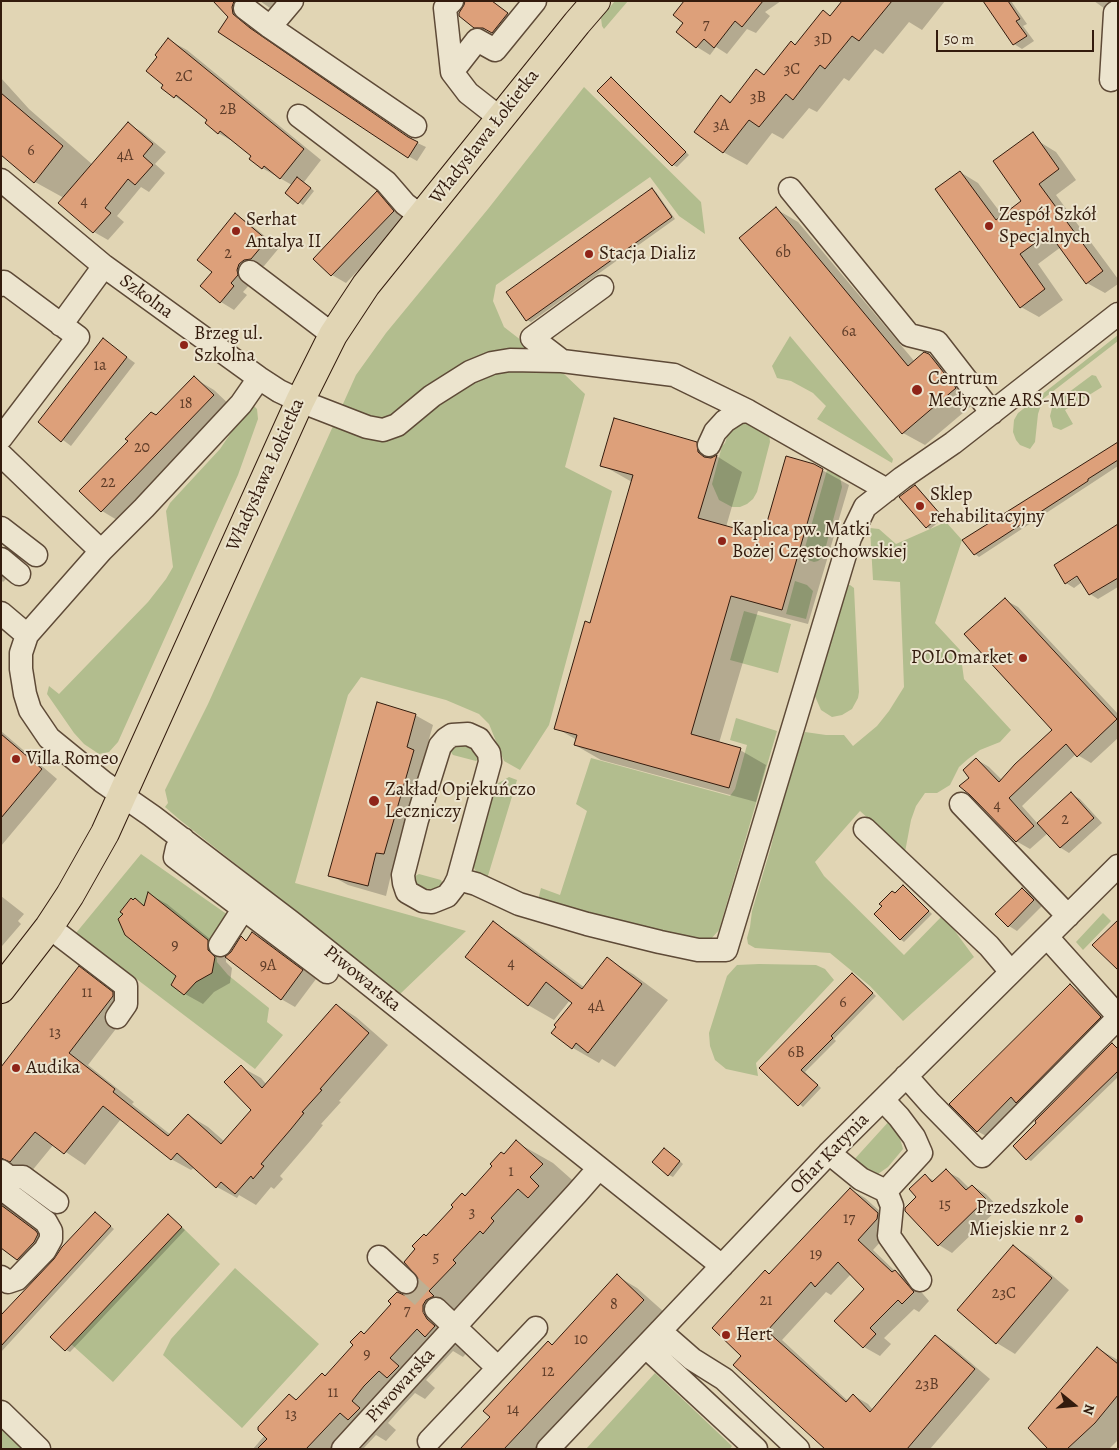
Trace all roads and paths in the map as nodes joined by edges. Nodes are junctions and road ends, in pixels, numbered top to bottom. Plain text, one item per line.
1 (292, 1) edge
2 (452, 1) edge
3 (535, 1) edge
4 (596, 1) edge
5 (246, 8) dead end
6 (1118, 11) edge
7 (270, 27) junction
8 (452, 72) junction
9 (1111, 80) dead end
10 (299, 116) dead end
11 (500, 118) junction
12 (415, 126) dead end
13 (1, 180) edge
14 (790, 190) dead end
15 (422, 217) junction
16 (104, 266) junction
17 (250, 272) dead end
18 (1, 285) edge
19 (602, 286) dead end
20 (1118, 314) edge
21 (61, 325) junction
22 (333, 335) junction
23 (562, 361) junction
24 (259, 378) junction
25 (300, 401) junction
26 (748, 411) junction
27 (992, 413) junction
28 (1, 438) edge
29 (709, 446) dead end
30 (1, 455) edge
31 (887, 490) junction
32 (1, 528) edge
33 (101, 551) junction
34 (36, 556) dead end
35 (1, 559) edge
36 (11, 578) edge
37 (1, 612) edge
38 (27, 635) junction
39 (123, 795) junction
40 (961, 804) dead end
41 (864, 830) dead end
42 (183, 840) junction
43 (1118, 866) edge
44 (458, 878) junction
45 (244, 908) junction
46 (1068, 916) junction
47 (48, 927) junction
48 (1047, 937) junction
49 (220, 945) dead end
50 (327, 972) dead end
51 (1012, 972) junction
52 (1, 989) edge
53 (117, 1017) dead end
54 (1118, 1017) edge
55 (906, 1076) junction
56 (884, 1100) junction
57 (829, 1153) junction
58 (599, 1168) junction
59 (1, 1171) edge
60 (1, 1188) edge
61 (886, 1190) junction
62 (57, 1202) dead end
63 (379, 1257) dead end
64 (722, 1266) junction
65 (1, 1277) edge
66 (920, 1280) dead end
67 (406, 1282) tunnel mouth
68 (436, 1309) tunnel mouth
69 (454, 1326) junction
70 (536, 1328) dead end
71 (653, 1339) junction
72 (498, 1368) junction
73 (1, 1412) edge
74 (429, 1441) dead end
75 (552, 1447) edge
76 (39, 1449) edge
77 (343, 1449) edge
78 (756, 1449) edge
79 (798, 1449) edge

1 - 7 street
2 - 8 street
3 - 8 street
4 - 11 main road, Władysława Łokietka
5 - 7 street
6 - 9 street
7 - 12 street
8 - 11 street
10 - 15 street
11 - 15 main road, Władysława Łokietka
13 - 16 street, Szkolna
14 - 27 street
15 - 22 main road, Władysława Łokietka
16 - 21 street
16 - 24 street, Szkolna
17 - 22 street
18 - 21 street
19 - 23 street
20 - 27 street
21 - 28 street
22 - 25 main road, Władysława Łokietka
23 - 25 street, Szkolna
23 - 26 street, Szkolna
24 - 25 street, Szkolna
24 - 33 street
25 - 39 main road, Władysława Łokietka
26 - 29 street
26 - 31 street, Szkolna
27 - 31 street
30 - 33 street
31 - 44 street
32 - 34 street
33 - 38 street
35 - 36 street
37 - 38 street
38 - 39 street, Piwowarska
39 - 42 street, Piwowarska
39 - 47 main road, Władysława Łokietka
40 - 46 street
41 - 51 street
42 - 45 street
42 - 58 street, Piwowarska
43 - 46 street, Ofiar Katynia
44 - 44 street
45 - 49 street
45 - 50 street
46 - 48 street, Ofiar Katynia
47 - 52 main road, Władysława Łokietka
47 - 53 street
48 - 51 street, Ofiar Katynia
48 - 54 street
51 - 55 street, Ofiar Katynia
54 - 55 street
55 - 56 street, Ofiar Katynia
56 - 57 street, Ofiar Katynia
56 - 61 street
57 - 61 street
57 - 64 street, Ofiar Katynia
58 - 64 street, Piwowarska
58 - 69 street, Piwowarska
59 - 62 street
60 - 65 street
61 - 66 street
63 - 67 street
64 - 71 street, Ofiar Katynia
68 - 69 street
69 - 72 street
69 - 77 street, Piwowarska
70 - 72 street
71 - 75 street, Ofiar Katynia
71 - 78 street
71 - 79 street
72 - 74 street
73 - 76 street

